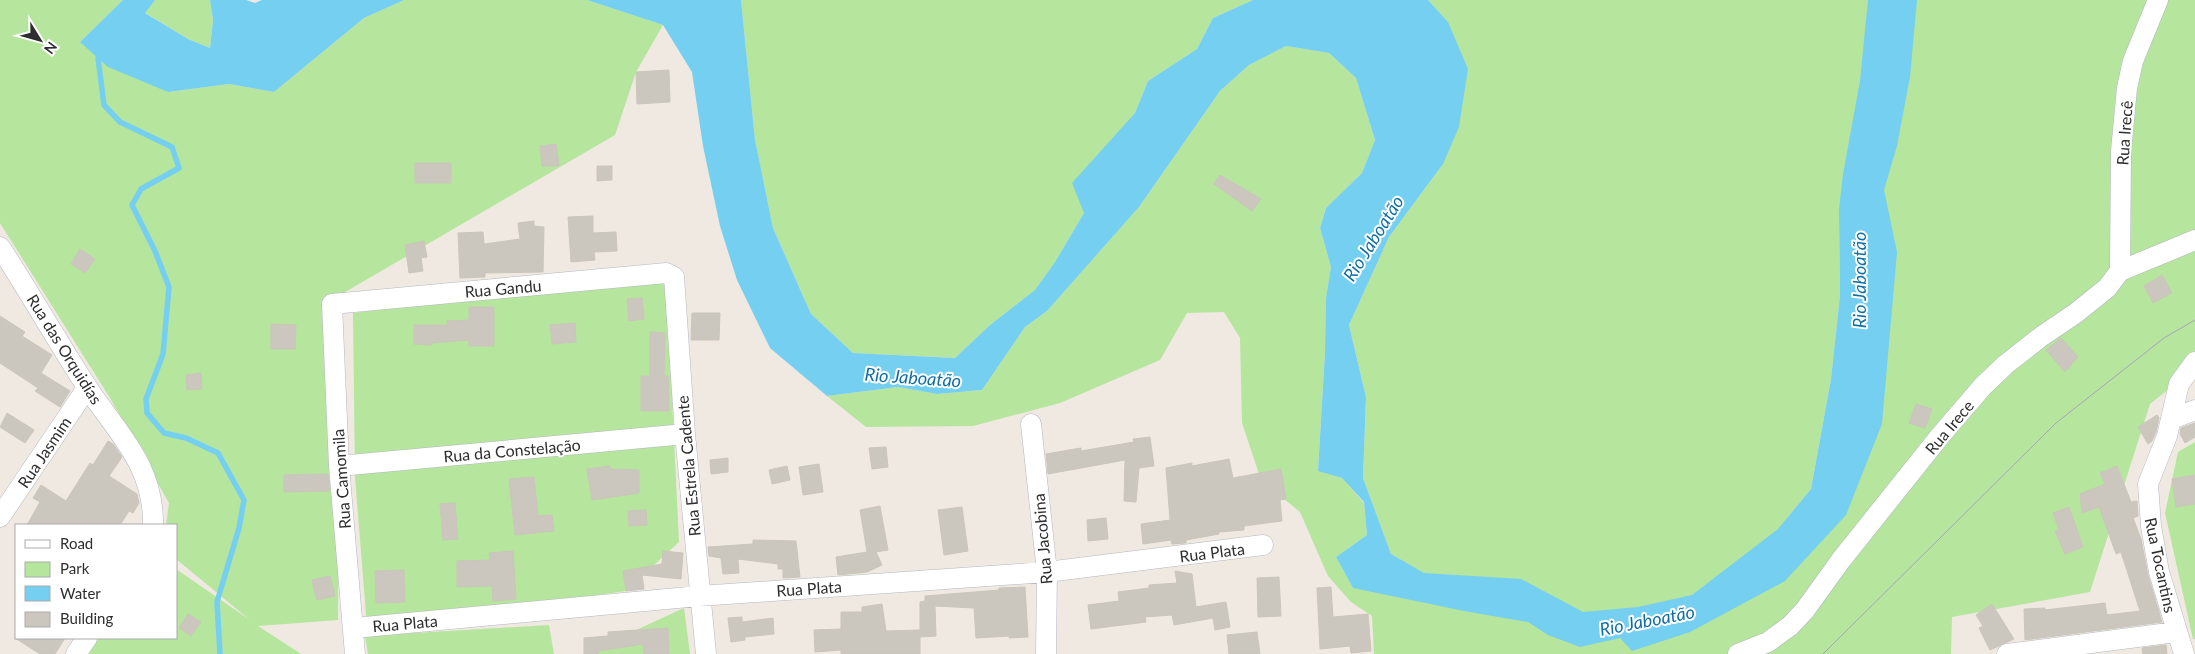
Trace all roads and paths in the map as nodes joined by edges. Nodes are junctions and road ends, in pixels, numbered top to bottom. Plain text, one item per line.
1 (2158, 0) edge
2 (2195, 240) edge
3 (2, 258) edge
4 (2120, 271) junction
5 (674, 277) joint
6 (332, 304) joint
7 (2195, 362) edge
8 (87, 388) junction
9 (2195, 410) edge
10 (2172, 419) junction
11 (1031, 424) dead end
12 (685, 434) junction
13 (339, 466) junction
14 (0, 517) edge
15 (153, 524) edge
16 (1263, 545) dead end
17 (1047, 572) junction
18 (700, 596) junction
19 (354, 628) junction
20 (2176, 632) junction
21 (86, 639) edge
22 (76, 654) edge
23 (355, 654) edge
24 (706, 654) edge
25 (1046, 654) edge
26 (1738, 654) edge
27 (2008, 654) edge
28 (2184, 654) edge

1 - 4 street, Rua Irecê
2 - 4 street, Rua Irece
3 - 8 street, Rua das Orquidías
4 - 26 street, Rua Irece
5 - 6 street, Rua Gandu
5 - 12 street, Rua Estrela Cadente
6 - 13 street, Rua Camomila
7 - 10 street, Rua Tocantins
8 - 14 street, Rua Jasmim
8 - 15 street, Rua das Orquidías
9 - 10 street
10 - 20 street, Rua Tocantins
11 - 17 street, Rua Jacobina
12 - 13 street, Rua da Constelação
12 - 18 street, Rua Estrela Cadente
13 - 19 street, Rua Camomila
16 - 17 street, Rua Plata
17 - 18 street, Rua Plata
17 - 25 street, Rua Jacobina
18 - 19 street, Rua Plata
18 - 24 street, Rua Estrela Cadente
19 - 23 street, Rua Camomila
20 - 27 street
20 - 28 street, Rua Tocantins
21 - 22 street

